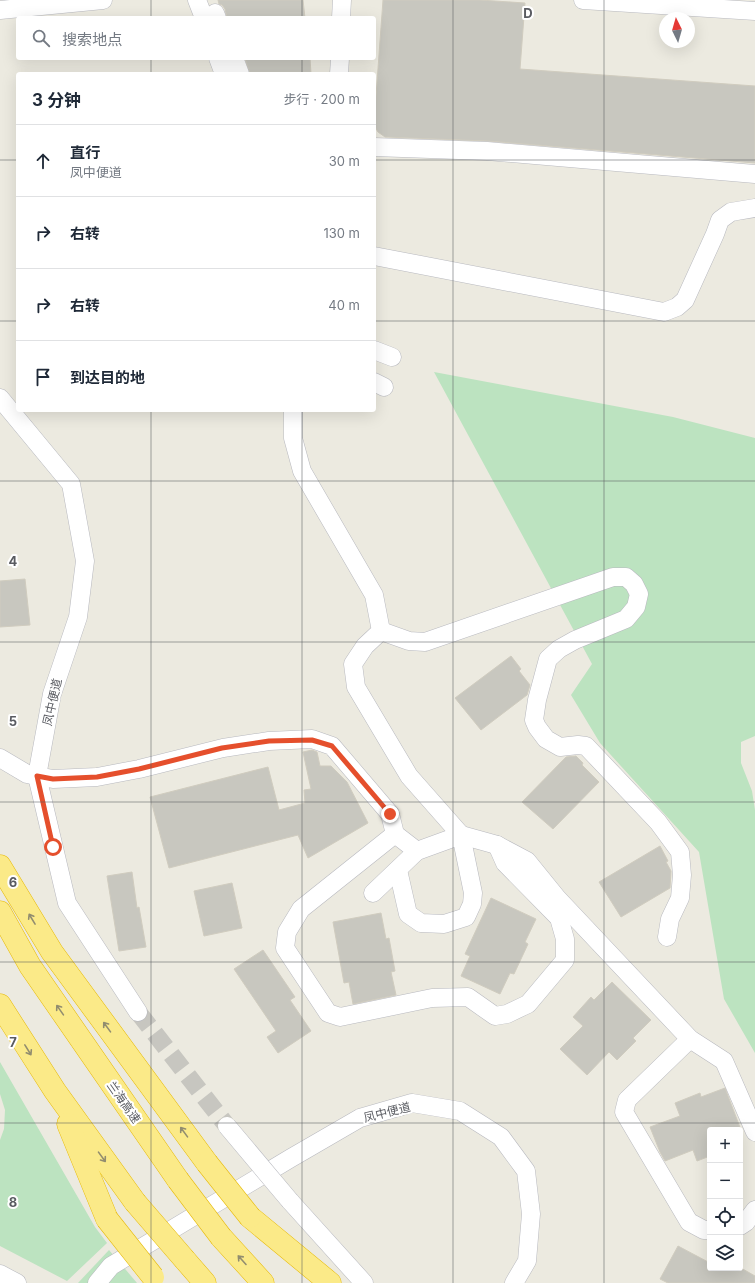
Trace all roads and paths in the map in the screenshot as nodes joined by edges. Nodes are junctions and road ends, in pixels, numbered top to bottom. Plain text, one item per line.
1 (104, 0) edge
2 (197, 0) edge
3 (342, 0) edge
4 (583, 0) edge
5 (0, 10) edge
6 (755, 11) edge
7 (212, 16) edge
8 (341, 16) edge
9 (219, 60) edge
10 (235, 60) edge
11 (340, 60) edge
12 (223, 72) edge
13 (239, 72) edge
14 (339, 72) edge
15 (376, 147) edge
16 (755, 174) edge
17 (755, 208) edge
18 (376, 256) edge
19 (376, 351) edge
20 (392, 357) dead end
21 (0, 398) edge
22 (293, 412) edge
23 (381, 631) junction
24 (0, 758) edge
25 (37, 776) junction
26 (395, 834) junction
27 (461, 835) junction
28 (497, 845) junction
29 (417, 851) junction
30 (0, 866) edge
31 (398, 870) junction
32 (372, 893) dead end
33 (0, 912) edge
34 (667, 937) dead end
35 (0, 1005) edge
36 (138, 1012) tunnel mouth
37 (690, 1039) junction
38 (54, 1091) junction
39 (228, 1126) tunnel mouth
40 (755, 1132) edge
41 (755, 1210) edge
42 (250, 1217) junction
43 (743, 1224) edge
44 (707, 1230) edge
45 (0, 1274) edge
46 (156, 1280) edge
47 (18, 1283) edge
48 (97, 1283) edge
49 (205, 1283) edge
50 (262, 1283) edge
51 (309, 1283) edge
52 (330, 1283) edge
53 (364, 1283) edge
54 (514, 1283) edge

1 - 5 street
2 - 7 street
3 - 8 street
4 - 6 street
9 - 12 street
10 - 13 street
11 - 14 street
15 - 16 street
17 - 18 street
19 - 20 street
21 - 25 street, 凤中便道
22 - 23 street
23 - 27 street
23 - 34 street
24 - 25 street
25 - 26 street
25 - 36 street, 凤中便道
26 - 28 street
26 - 29 street
27 - 28 street
27 - 29 street
27 - 31 street
28 - 37 street
29 - 31 street
42 -> 30 highway, bridge
31 - 32 street
50 -> 33 highway, 兰海高速, bridge
35 -> 38 highway
37 - 40 street
37 - 44 street
38 - 46 highway, bridge
38 -> 49 highway, bridge
39 - 53 street, bridge
41 - 43 street
42 - 51 highway
42 - 52 highway
45 - 47 street
48 - 54 street, 凤中便道

